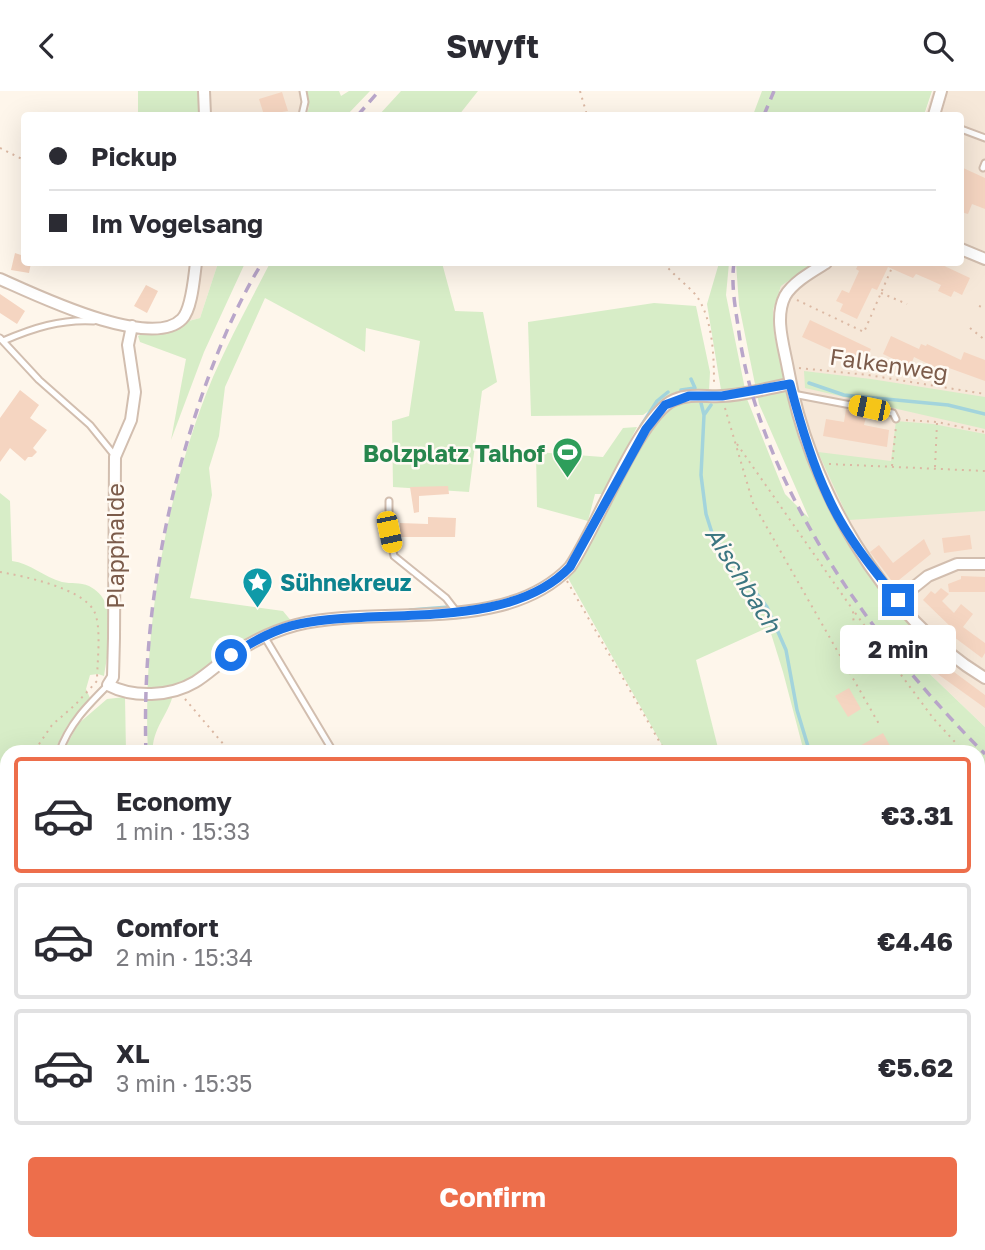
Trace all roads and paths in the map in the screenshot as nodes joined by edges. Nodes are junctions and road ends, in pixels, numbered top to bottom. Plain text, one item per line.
1 (204, 91) edge
2 (303, 91) edge
3 (580, 91) edge
4 (941, 91) edge
5 (205, 112) edge
6 (303, 112) edge
7 (586, 112) edge
8 (935, 112) edge
9 (964, 130) edge
10 (985, 138) edge
11 (0, 148) edge
12 (21, 158) edge
13 (964, 250) edge
14 (985, 259) edge
15 (195, 266) edge
16 (667, 266) edge
17 (821, 266) edge
18 (893, 266) edge
19 (0, 279) edge
20 (881, 293) junction
21 (786, 295) junction
22 (907, 304) dead end
23 (979, 306) dead end
24 (985, 308) edge
25 (117, 324) junction
26 (132, 326) junction
27 (970, 328) dead end
28 (1, 340) edge
29 (985, 340) edge
30 (788, 367) junction
31 (792, 389) junction
32 (985, 394) edge
33 (718, 396) junction
34 (896, 419) junction
35 (937, 422) junction
36 (985, 432) edge
37 (734, 440) junction
38 (115, 457) junction
39 (814, 462) junction
40 (892, 467) junction
41 (934, 468) junction
42 (985, 471) edge
43 (389, 501) dead end
44 (985, 563) edge
45 (0, 572) edge
46 (563, 574) junction
47 (898, 600) junction
48 (853, 610) junction
49 (456, 611) junction
50 (264, 636) junction
51 (849, 671) junction
52 (985, 678) edge
53 (108, 685) junction
54 (177, 690) junction
55 (879, 724) dead end
56 (38, 745) edge
57 (62, 745) edge
58 (224, 745) edge
59 (329, 745) edge
60 (661, 745) edge
61 (958, 745) edge

1 - 5 street
2 - 6 lane
3 - 7 path
4 - 8 street
9 - 10 lane
11 - 12 path
13 - 14 street
15 - 26 street
16 - 33 path
17 - 21 street
18 - 20 path
19 - 25 street
20 - 21 path
20 - 22 path
21 - 30 street
23 - 24 path
25 - 26 street
25 - 28 lane
26 - 38 street, Plapphalde
27 - 29 path
28 - 38 lane
30 - 31 street
30 - 32 path, Falkenweg
31 - 33 street
31 - 34 lane
31 - 39 street
33 - 37 path
33 - 46 street
34 - 35 path
34 - 40 path
35 - 36 path
35 - 41 path
37 - 48 path
37 - 51 path
38 - 53 street, Plapphalde
39 - 40 path
39 - 47 street
40 - 41 path
41 - 42 path
43 - 49 lane
44 - 47 street
45 - 56 path
46 - 49 street
46 - 60 path
47 - 52 street
48 - 51 path
48 - 61 path
49 - 50 street
50 - 54 street
50 - 59 lane
51 - 55 path
53 - 54 street
53 - 57 lane
54 - 58 path

